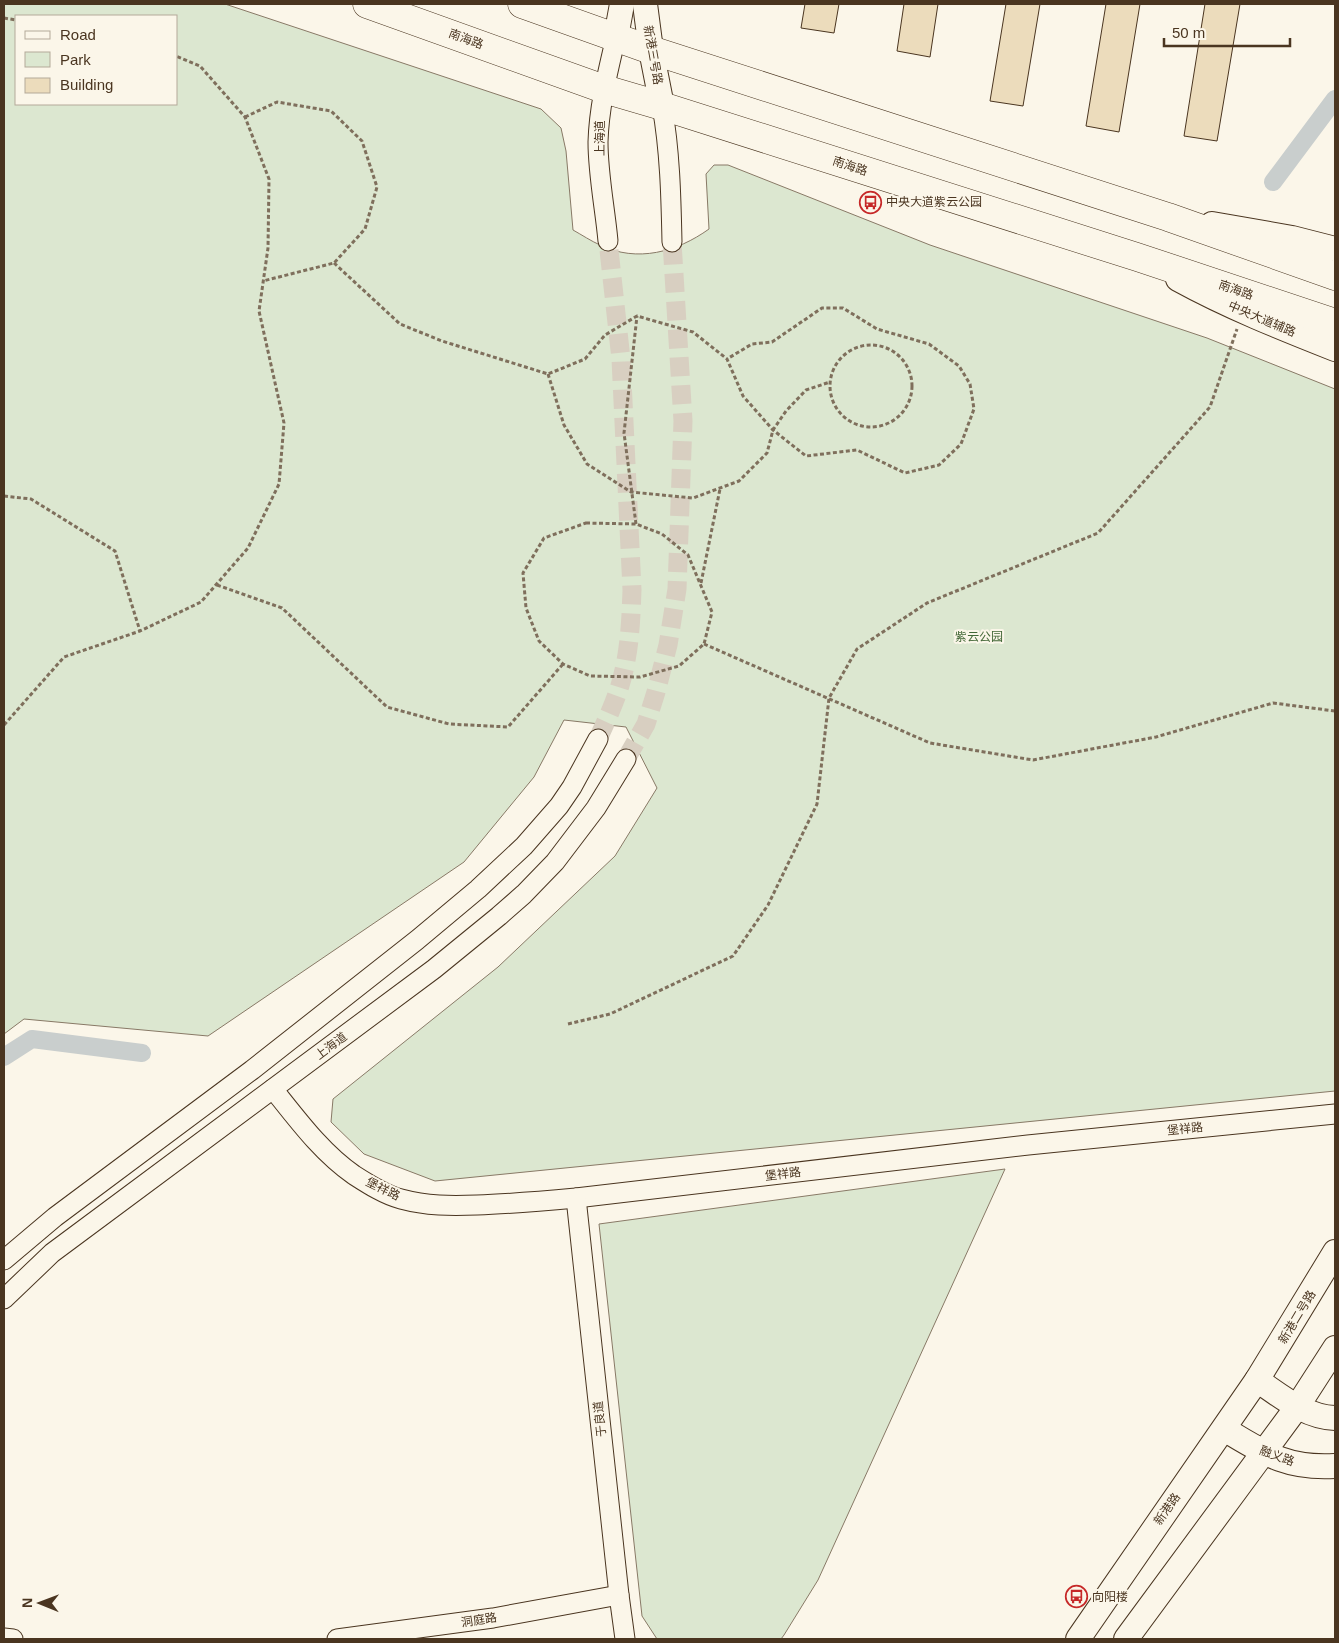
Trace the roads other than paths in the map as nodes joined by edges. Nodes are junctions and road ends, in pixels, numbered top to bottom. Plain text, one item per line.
1 (367, 4) edge
2 (522, 4) edge
3 (622, 4) edge
4 (645, 4) edge
5 (616, 37) junction
6 (651, 50) junction
7 (604, 89) junction
8 (662, 106) junction
9 (1168, 217) junction
10 (608, 241) tunnel mouth
11 (672, 242) tunnel mouth
12 (1335, 249) edge
13 (1137, 257) junction
14 (1335, 276) edge
15 (1335, 323) edge
16 (1335, 349) edge
17 (598, 738) tunnel mouth
18 (626, 759) tunnel mouth
19 (273, 1089) junction
20 (1335, 1114) edge
21 (576, 1198) junction
22 (1335, 1252) edge
23 (4, 1260) edge
24 (4, 1300) edge
25 (1335, 1348) edge
26 (1257, 1380) junction
27 (1297, 1407) junction
28 (1335, 1418) edge
29 (1224, 1429) junction
30 (1263, 1453) junction
31 (1335, 1466) edge
32 (619, 1595) junction
33 (4, 1638) edge
34 (13, 1639) edge
35 (338, 1639) edge
36 (626, 1639) edge
37 (1078, 1639) edge
38 (1126, 1639) edge

1 - 7 highway, 南海路
2 - 5 highway
3 - 5 main road
4 - 6 main road, 新港三号路
5 - 6 highway
5 - 7 street, 上海道
6 - 8 main road, 新港三号路
6 - 9 highway
7 - 8 highway, 南海路
7 - 10 street, 上海道
8 - 11 street
8 - 13 highway, 南海路
9 - 12 main road
9 - 14 highway
13 - 15 highway, 南海路
13 - 16 main road, 中央大道辅路
17 - 23 street
18 - 19 street, 上海道
19 - 21 street, 堡祥路
19 - 24 street, 上海道
20 - 21 street, 堡祥路
21 - 32 street, 于良道
22 - 26 main road, 新港二号路
25 - 27 main road
26 - 27 main road
26 - 29 main road, 新港路
27 - 28 main road
27 - 30 main road
29 - 30 main road, 融义路
29 - 37 main road, 新港路
30 - 31 main road, 融义路
30 - 38 main road
32 - 35 street, 洞庭路
32 - 36 street, 于良道
33 - 34 street

